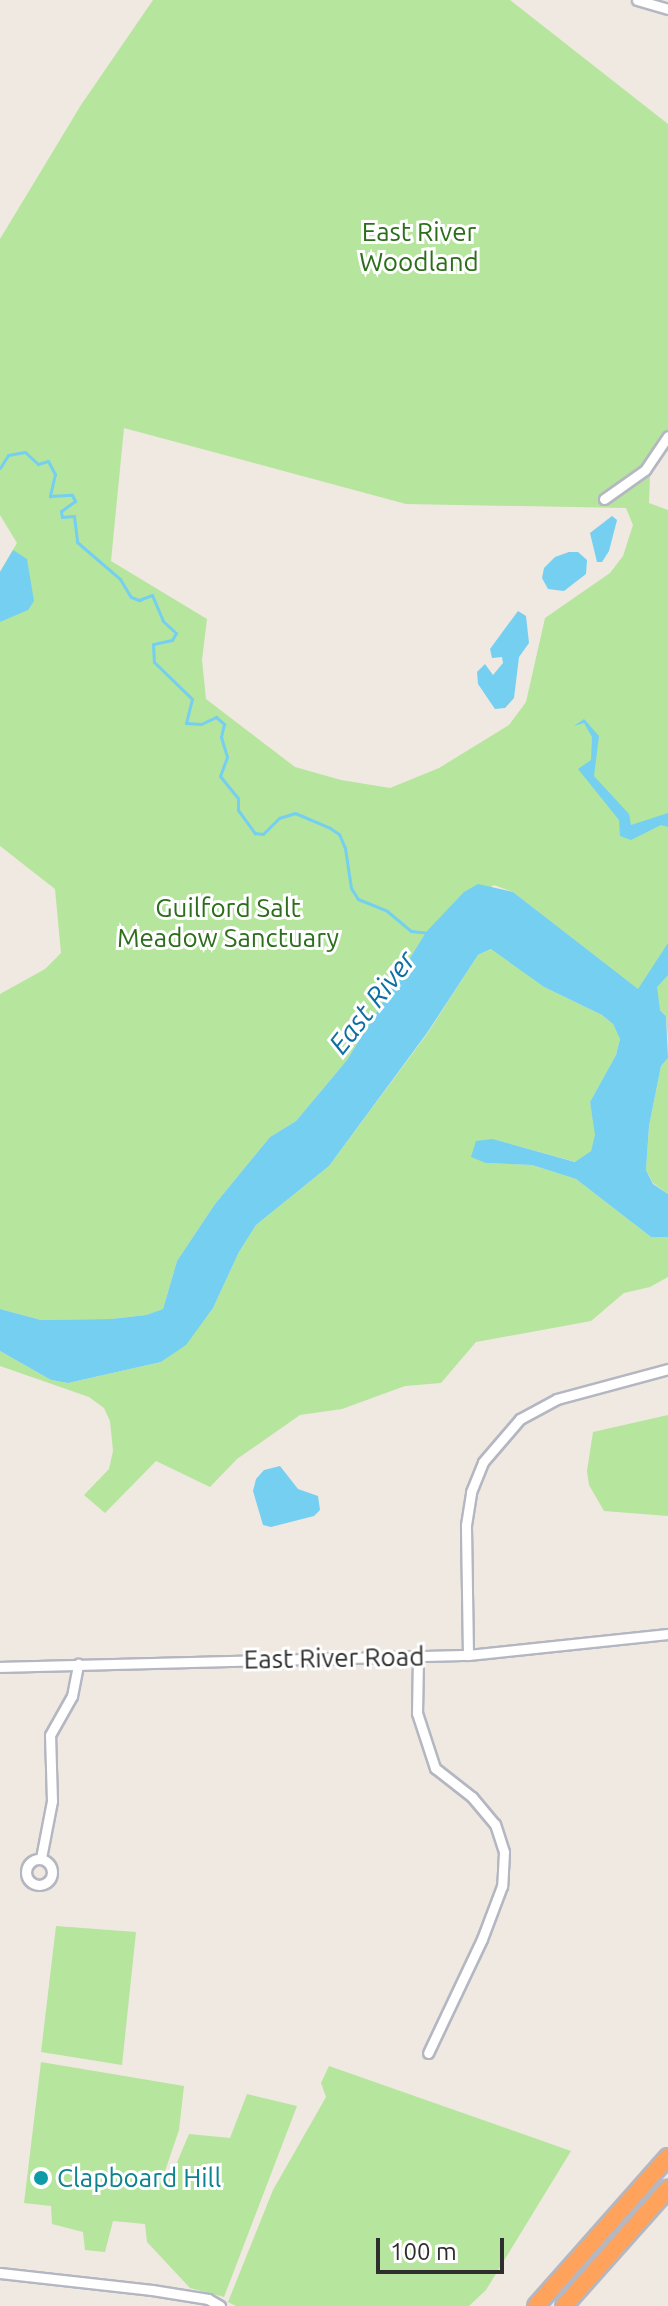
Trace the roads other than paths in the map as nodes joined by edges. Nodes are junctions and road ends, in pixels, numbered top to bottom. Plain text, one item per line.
1 (637, 0) edge
2 (668, 9) edge
3 (668, 436) edge
4 (604, 499) dead end
5 (668, 1369) edge
6 (668, 1634) edge
7 (468, 1655) junction
8 (418, 1657) junction
9 (78, 1664) junction
10 (0, 1667) edge
11 (41, 1858) dead end
12 (428, 2053) dead end
13 (668, 2157) edge
14 (668, 2189) edge
15 (0, 2273) edge
16 (220, 2306) edge
17 (536, 2306) edge
18 (564, 2306) edge

1 - 2 street
3 - 4 street
5 - 7 street
6 - 7 street, East River Road
7 - 8 street, East River Road
8 - 9 street, East River Road
8 - 12 street
9 - 10 street, East River Road
9 - 11 street
13 - 17 highway
14 - 18 highway
15 - 16 street

